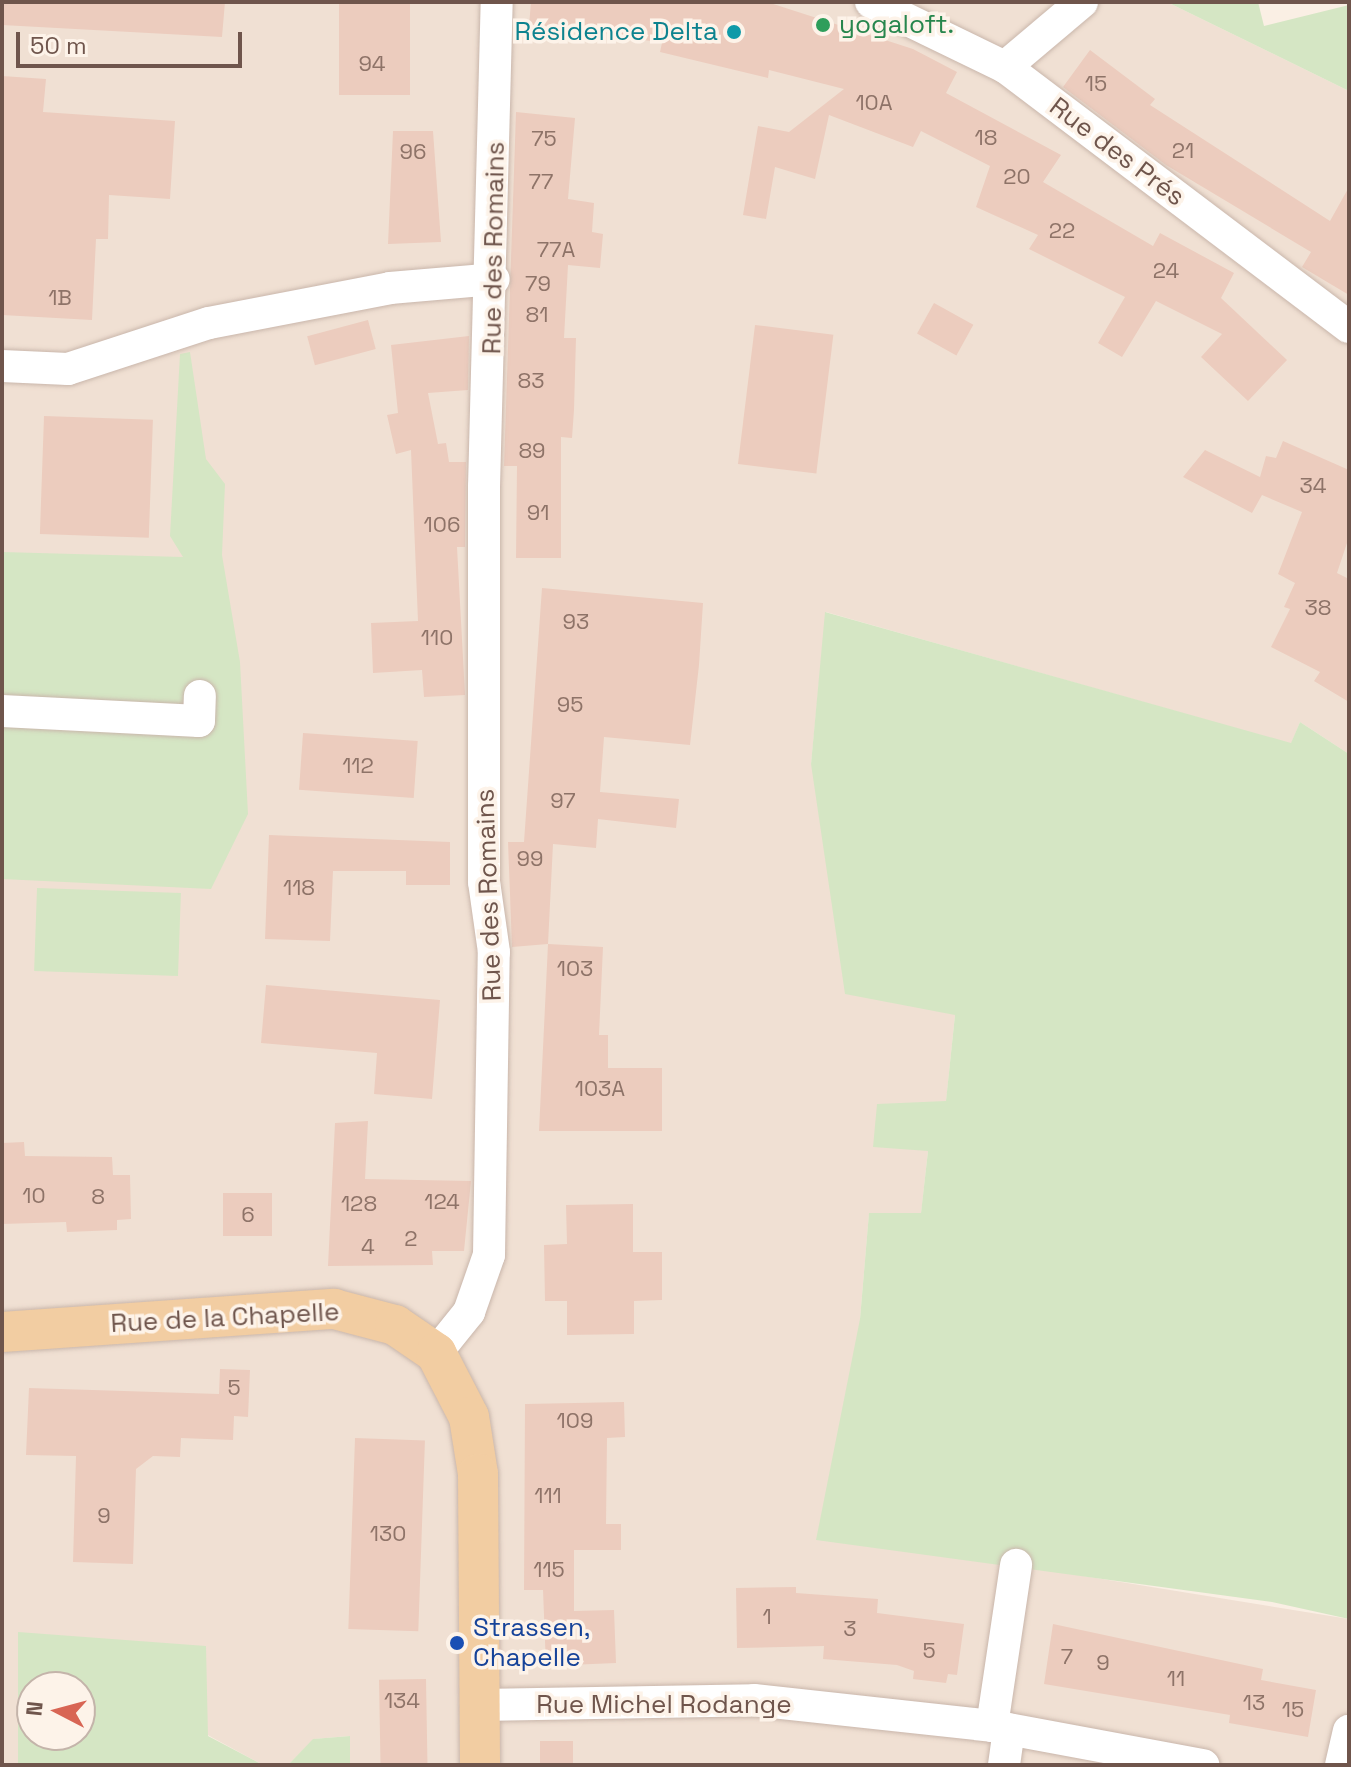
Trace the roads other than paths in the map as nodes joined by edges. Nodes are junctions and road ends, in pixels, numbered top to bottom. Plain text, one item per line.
1 (497, 2) edge
2 (871, 2) edge
3 (1082, 2) edge
4 (1005, 67) junction
5 (494, 279) junction
6 (1349, 327) edge
7 (2, 366) edge
8 (200, 696) dead end
9 (2, 711) edge
10 (2, 1332) edge
11 (436, 1353) junction
12 (1016, 1565) dead end
13 (480, 1705) junction
14 (1000, 1727) junction
15 (1349, 1731) edge
16 (480, 1765) edge
17 (1004, 1765) edge
18 (1203, 1765) edge
19 (1341, 1765) edge

1 - 5 street, Rue des Romains
2 - 4 street, Rue des Prés
3 - 4 street
4 - 6 street, Rue des Prés
5 - 7 street
5 - 11 street, Rue des Romains
8 - 9 street
10 - 11 main road, Rue de la Chapelle
11 - 13 main road
12 - 14 street
13 - 14 street, Rue Michel Rodange
13 - 16 main road
14 - 17 street
14 - 18 street, Rue Michel Rodange
15 - 19 street

